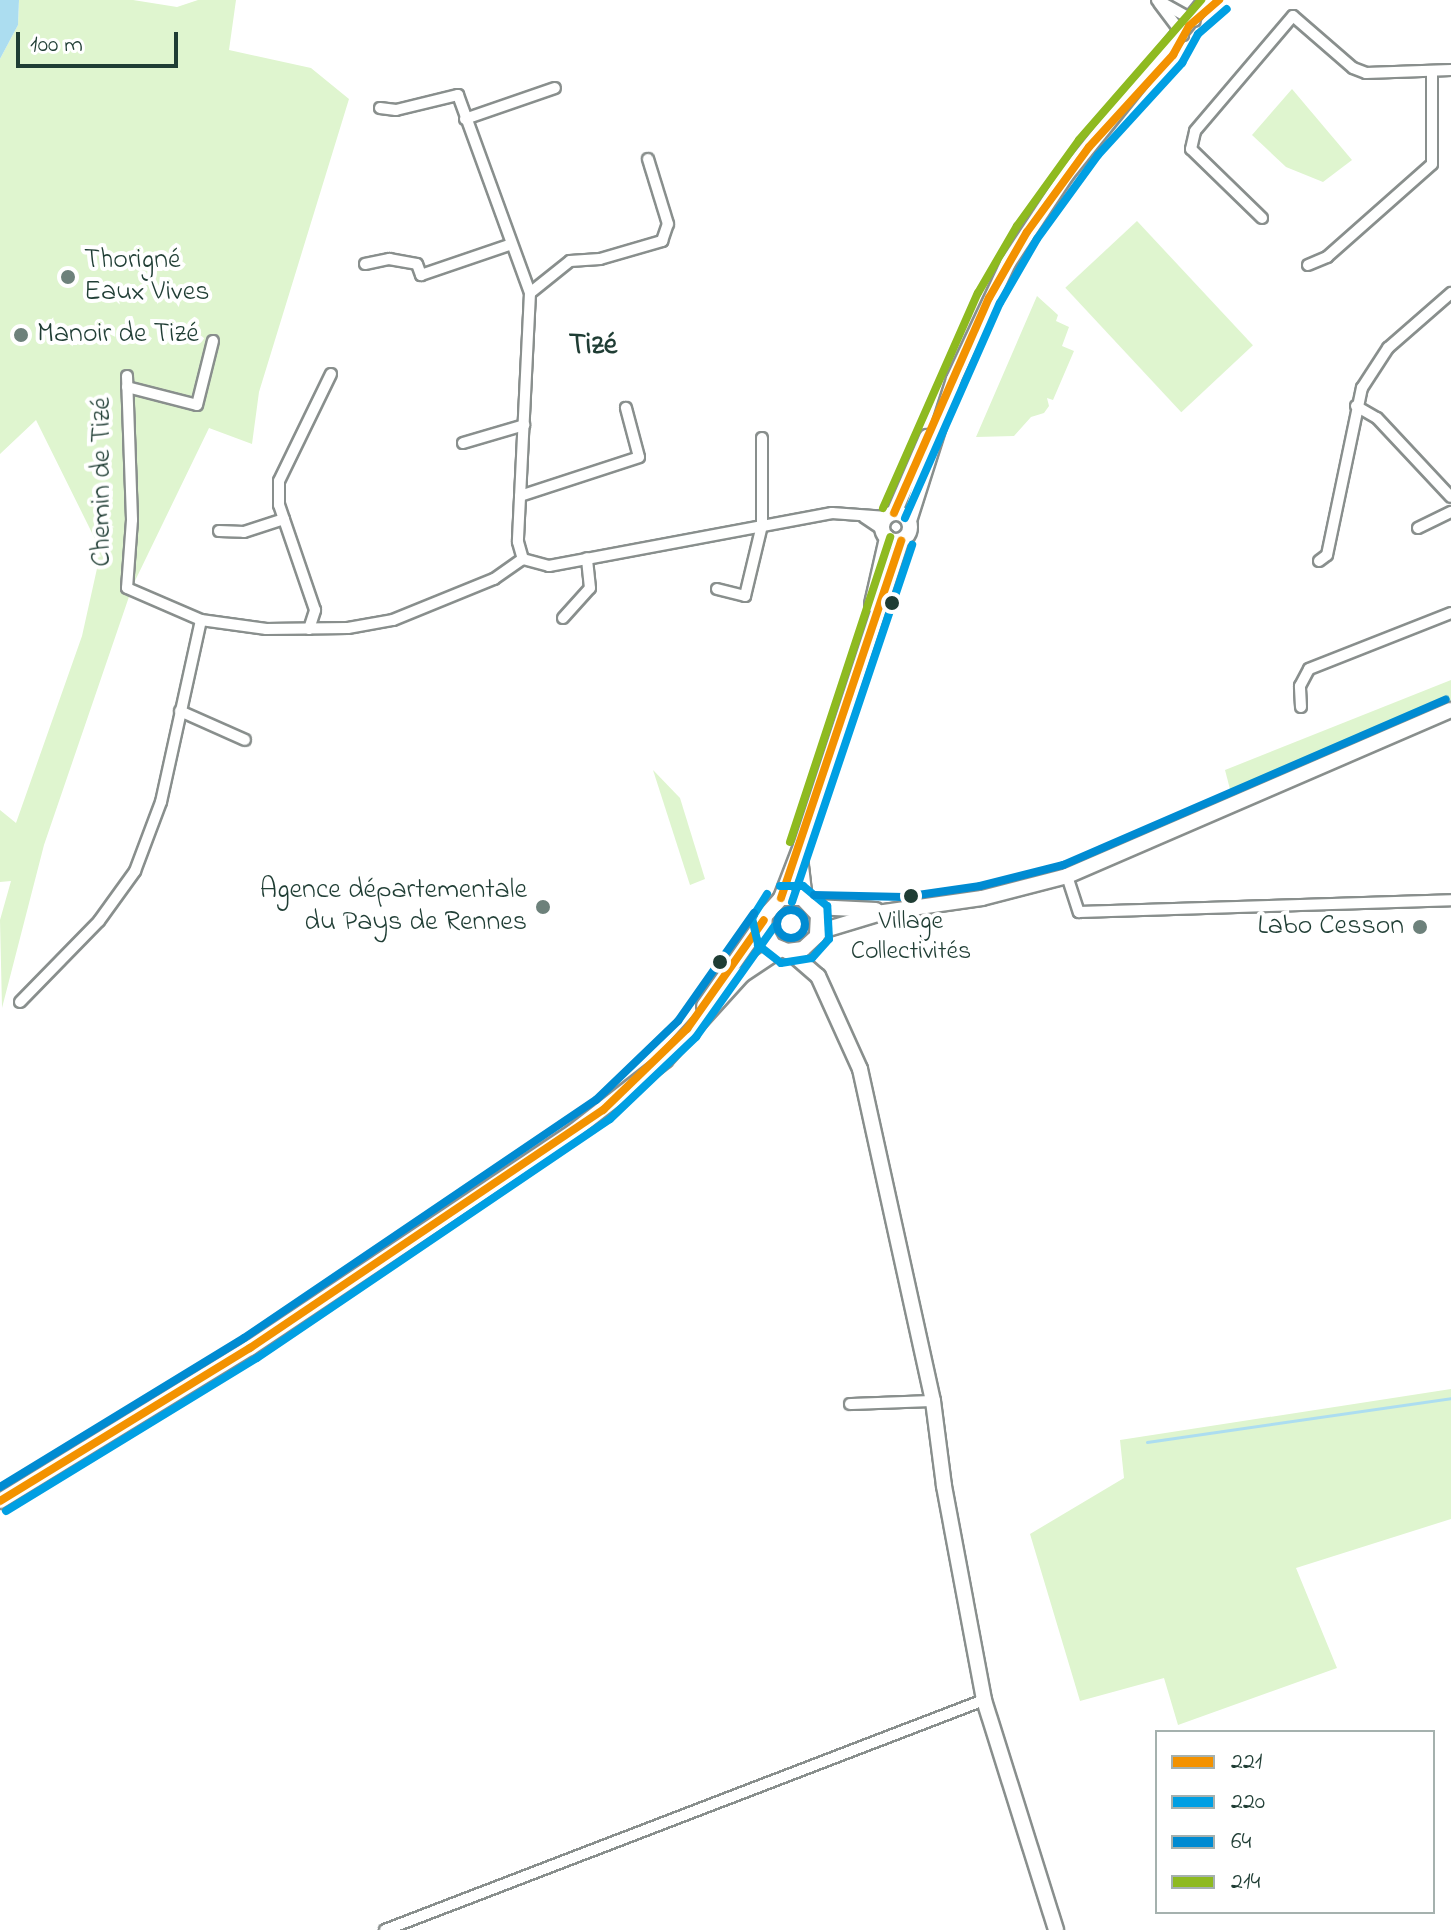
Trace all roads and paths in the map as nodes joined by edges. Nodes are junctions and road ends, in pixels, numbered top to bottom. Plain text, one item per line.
1 (1158, 0) edge
2 (1206, 0) edge
3 (1219, 0) edge
4 (1192, 18) junction
5 (1181, 33) junction
6 (1451, 70) edge
7 (1432, 71) junction
8 (555, 88) dead end
9 (380, 108) dead end
10 (465, 119) junction
11 (648, 159) dead end
12 (1262, 218) dead end
13 (509, 245) junction
14 (365, 264) dead end
15 (1308, 265) dead end
16 (530, 293) junction
17 (1451, 293) edge
18 (213, 341) dead end
19 (331, 374) dead end
20 (954, 379) junction
21 (1356, 406) junction
22 (626, 408) dead end
23 (524, 425) junction
24 (762, 438) dead end
25 (463, 443) dead end
26 (520, 496) junction
27 (1451, 497) edge
28 (1451, 512) edge
29 (284, 519) junction
30 (909, 521) junction
31 (762, 525) junction
32 (890, 528) junction
33 (1418, 528) dead end
34 (219, 531) dead end
35 (587, 558) junction
36 (523, 559) junction
37 (1319, 561) dead end
38 (717, 589) dead end
39 (1451, 613) edge
40 (563, 618) dead end
41 (201, 620) junction
42 (309, 629) junction
43 (1301, 707) dead end
44 (1451, 710) edge
45 (180, 711) junction
46 (245, 740) dead end
47 (801, 846) junction
48 (1067, 876) junction
49 (781, 898) junction
50 (1451, 900) edge
51 (810, 903) junction
52 (884, 912) junction
53 (764, 920) junction
54 (817, 936) junction
55 (786, 951) junction
56 (818, 976) junction
57 (20, 1002) dead end
58 (632, 1087) junction
59 (933, 1401) junction
60 (850, 1404) dead end
61 (0, 1501) edge
62 (984, 1700) junction
63 (385, 1930) edge
64 (1056, 1930) edge

1 - 4 street
1 - 5 street
2 - 4 main road
3 - 4 main road
4 - 5 main road
5 - 20 main road
6 - 7 street
7 - 12 street
7 - 15 street
8 - 10 street
9 - 10 street
10 - 13 street
11 - 16 street
13 - 14 street
13 - 16 street
16 - 23 street
17 - 21 street
18 - 41 street, Chemin de Tizé
19 - 29 street
20 - 30 main road
20 - 32 main road
21 - 27 street
21 - 37 street
22 - 26 street
23 - 25 street
23 - 26 street
24 - 31 street
26 - 36 street
28 - 33 street
29 - 34 street
29 - 42 street
30 - 32 main road
30 - 32 main road
31 - 32 street
31 - 35 street
31 - 38 street
32 - 47 main road
35 - 36 street
35 - 40 street
36 - 42 street
39 - 43 street
41 - 42 street
41 - 45 street
44 - 48 main road
45 - 46 street
45 - 57 street
47 - 49 main road
47 - 51 main road
48 - 50 street
48 - 52 main road
49 - 51 main road
49 - 53 main road
51 - 52 main road
51 - 54 main road
52 - 54 main road
53 - 55 main road
53 - 58 main road
54 - 55 main road
54 - 56 main road
55 - 56 main road
55 - 58 main road
56 - 59 main road
58 - 61 main road
59 - 60 street
59 - 62 main road
62 - 63 street
62 - 64 main road

